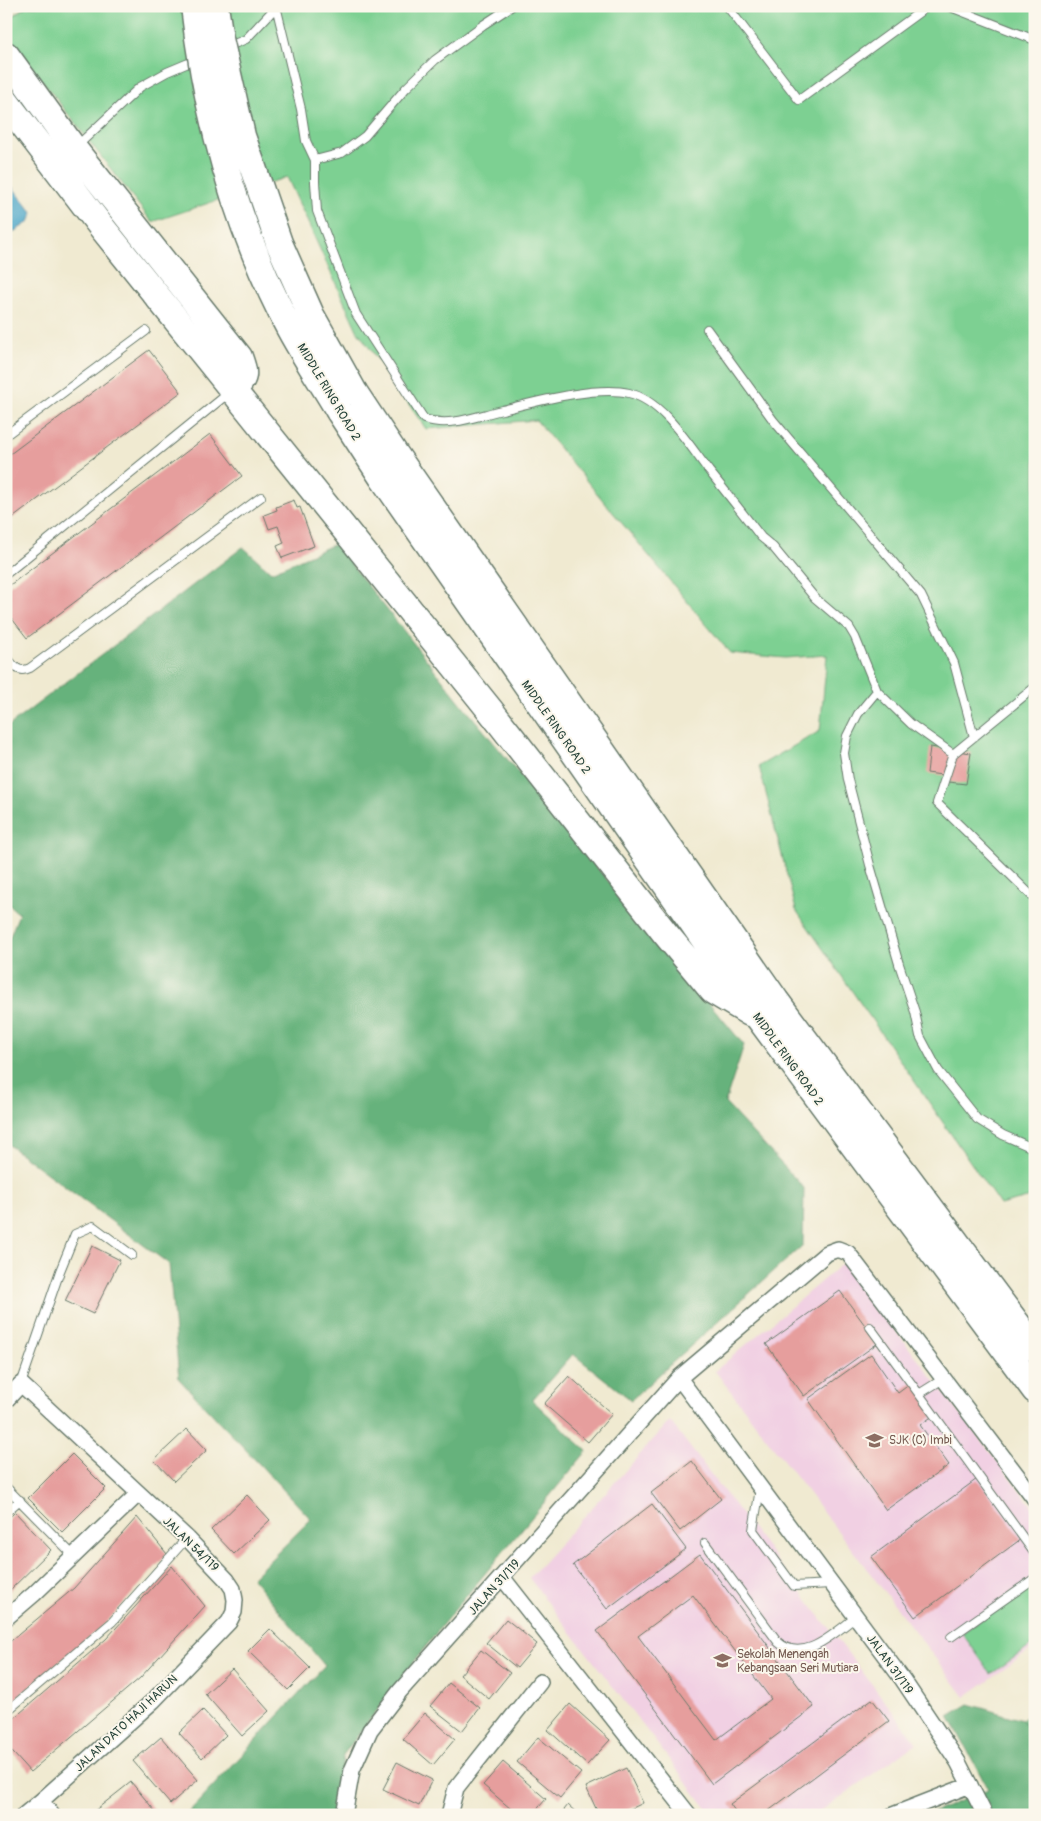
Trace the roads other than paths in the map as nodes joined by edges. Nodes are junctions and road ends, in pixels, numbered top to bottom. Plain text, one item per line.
1 (194, 6) edge
2 (215, 6) edge
3 (512, 6) edge
4 (727, 6) edge
5 (928, 6) edge
6 (948, 6) edge
7 (276, 7) edge
8 (1035, 40) edge
9 (6, 55) edge
10 (6, 102) edge
11 (74, 149) junction
12 (315, 160) junction
13 (707, 329) dead end
14 (146, 331) dead end
15 (232, 391) junction
16 (347, 402) junction
17 (6, 435) edge
18 (261, 497) dead end
19 (6, 574) edge
20 (6, 656) edge
21 (1035, 687) edge
22 (877, 692) junction
23 (974, 737) junction
24 (954, 754) junction
25 (1035, 899) edge
26 (759, 1018) junction
27 (1035, 1149) edge
28 (132, 1255) dead end
29 (870, 1328) dead end
30 (1035, 1348) edge
31 (679, 1378) junction
32 (943, 1380) junction
33 (20, 1384) junction
34 (1035, 1390) edge
35 (919, 1394) junction
36 (6, 1400) edge
37 (6, 1487) edge
38 (760, 1488) junction
39 (138, 1494) junction
40 (1035, 1499) edge
41 (20, 1500) junction
42 (6, 1512) edge
43 (187, 1538) junction
44 (705, 1543) dead end
45 (1035, 1554) edge
46 (74, 1556) junction
47 (502, 1577) junction
48 (1035, 1578) edge
49 (832, 1584) junction
50 (235, 1600) joint
51 (856, 1617) junction
52 (6, 1618) edge
53 (951, 1637) dead end
54 (540, 1682) dead end
55 (6, 1712) edge
56 (970, 1785) junction
57 (42, 1801) junction
58 (24, 1815) edge
59 (52, 1815) edge
60 (344, 1815) edge
61 (449, 1815) edge
62 (689, 1815) edge
63 (893, 1815) edge
64 (984, 1815) edge

1 - 16 highway, MIDDLE RING ROAD 2, bridge
2 - 16 highway, MIDDLE RING ROAD 2, bridge
3 - 12 lane
4 - 5 lane
6 - 8 lane
7 - 11 lane
7 - 12 lane
9 - 11 highway
10 - 15 highway
11 - 15 highway
12 - 22 lane
13 - 23 lane
14 - 17 lane
15 - 19 lane
15 - 26 highway
16 - 26 highway, MIDDLE RING ROAD 2
16 - 30 highway, MIDDLE RING ROAD 2
18 - 20 lane
21 - 23 lane
22 - 24 lane
22 - 27 lane
23 - 24 lane
24 - 25 lane
26 - 34 highway, MIDDLE RING ROAD 2
28 - 33 lane
29 - 35 lane
31 - 32 street, JALAN 31/119
31 - 38 street, JALAN 31/119
31 - 47 street, JALAN 31/119
32 - 35 lane
32 - 40 street
33 - 36 street
33 - 39 street, JALAN 54/119
35 - 45 lane
37 - 41 lane
38 - 49 street, JALAN 31/119
38 - 49 lane
39 - 43 street, JALAN 54/119
39 - 46 street
41 - 42 lane
41 - 46 lane
43 - 50 street, JALAN 54/119
43 - 55 lane
44 - 51 lane
46 - 52 street
47 - 60 street, JALAN 31/119
47 - 62 street
48 - 53 lane
49 - 51 street, JALAN 31/119
50 - 57 street, JALAN DATO HAJI HARUN
51 - 56 street, JALAN 31/119
54 - 61 street
56 - 63 street
56 - 64 street, JALAN 31/119
57 - 58 street, JALAN DATO HAJI HARUN
57 - 59 street

